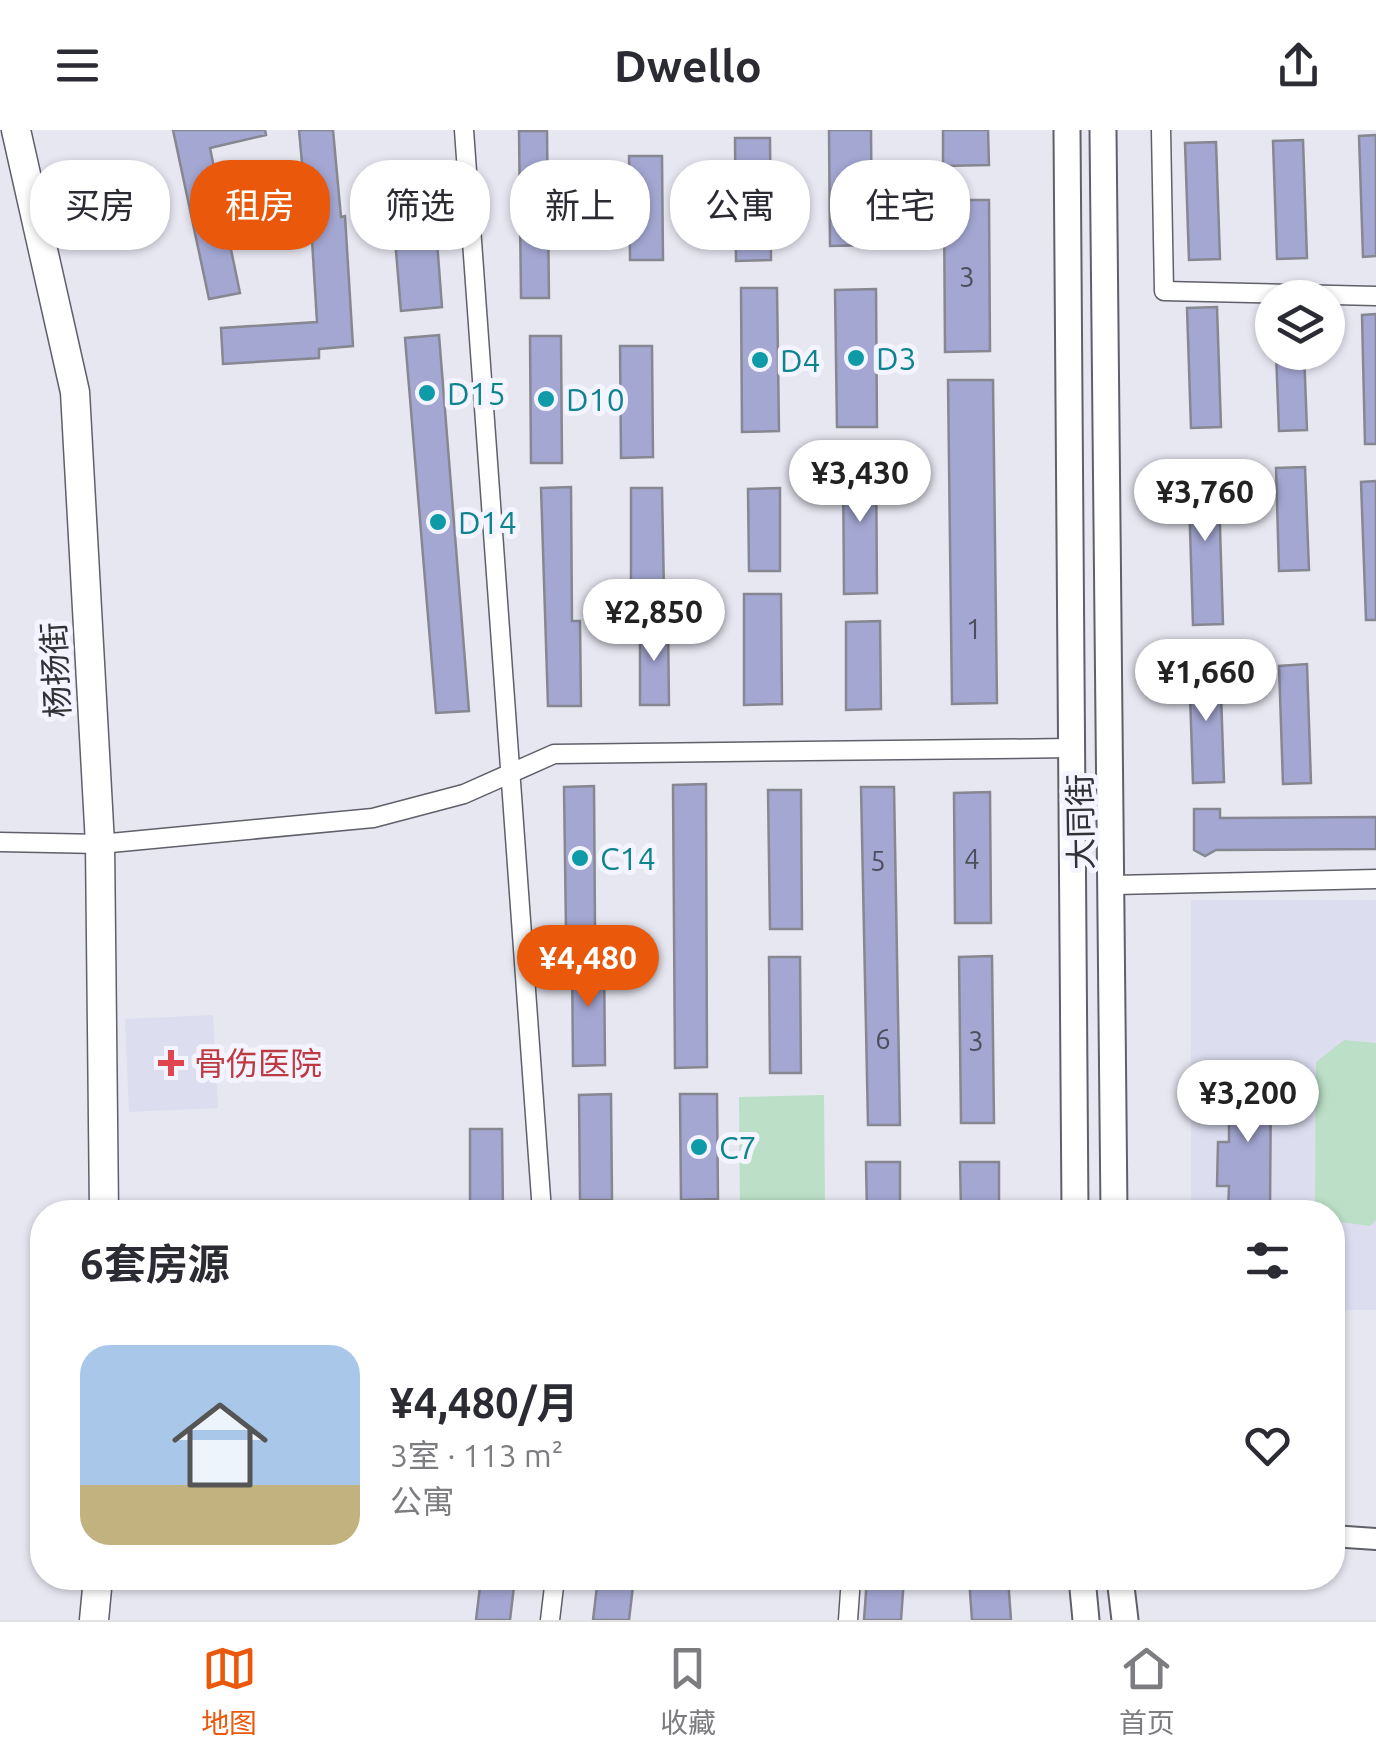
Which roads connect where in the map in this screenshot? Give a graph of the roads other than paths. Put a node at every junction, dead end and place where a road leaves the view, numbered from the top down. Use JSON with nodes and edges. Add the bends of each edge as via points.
{"nodes":[{"id":1,"x":16,"y":130,"type":"edge"},
{"id":2,"x":464,"y":130,"type":"edge"},
{"id":3,"x":1067,"y":130,"type":"edge"},
{"id":4,"x":1103,"y":130,"type":"edge"},
{"id":5,"x":1161,"y":130,"type":"edge"},
{"id":6,"x":1376,"y":296,"type":"edge"},
{"id":7,"x":1072,"y":748,"type":"junction"},
{"id":8,"x":514,"y":769,"type":"junction"},
{"id":9,"x":0,"y":842,"type":"edge"},
{"id":10,"x":100,"y":844,"type":"junction"},
{"id":11,"x":1376,"y":880,"type":"edge"},
{"id":12,"x":1114,"y":885,"type":"junction"},
{"id":13,"x":104,"y":1200,"type":"edge"},
{"id":14,"x":541,"y":1200,"type":"edge"},
{"id":15,"x":1075,"y":1200,"type":"edge"},
{"id":16,"x":1114,"y":1200,"type":"edge"},
{"id":17,"x":1345,"y":1537,"type":"edge"},
{"id":18,"x":1376,"y":1538,"type":"edge"},
{"id":19,"x":97,"y":1590,"type":"edge"},
{"id":20,"x":553,"y":1590,"type":"edge"},
{"id":21,"x":850,"y":1590,"type":"edge"},
{"id":22,"x":1083,"y":1590,"type":"edge"},
{"id":23,"x":1121,"y":1590,"type":"edge"},
{"id":24,"x":94,"y":1620,"type":"edge"},
{"id":25,"x":550,"y":1620,"type":"edge"},
{"id":26,"x":848,"y":1620,"type":"edge"},
{"id":27,"x":1086,"y":1620,"type":"edge"},
{"id":28,"x":1125,"y":1620,"type":"edge"}],
"edges":[{"from":1,"to":10,"type":"highway","name":"杨扬街","via":[[74,392]]},
{"from":2,"to":8,"type":"street"},
{"from":3,"to":7,"type":"main road","name":"大同街"},
{"from":4,"to":12,"type":"main road","name":"大同街"},
{"from":5,"to":6,"type":"street","via":[[1164,290]]},
{"from":7,"to":8,"type":"street","via":[[554,754]]},
{"from":7,"to":15,"type":"main road","name":"大同街"},
{"from":8,"to":10,"type":"street","via":[[464,794],[373,818]]},
{"from":8,"to":14,"type":"street"},
{"from":9,"to":10,"type":"street"},
{"from":10,"to":13,"type":"highway","name":"杨扬街"},
{"from":11,"to":12,"type":"street"},
{"from":12,"to":16,"type":"main road","name":"大同街"},
{"from":17,"to":18,"type":"street"},
{"from":19,"to":24,"type":"highway"},
{"from":20,"to":25,"type":"street"},
{"from":21,"to":26,"type":"street"},
{"from":22,"to":27,"type":"main road"},
{"from":23,"to":28,"type":"main road"}]}
